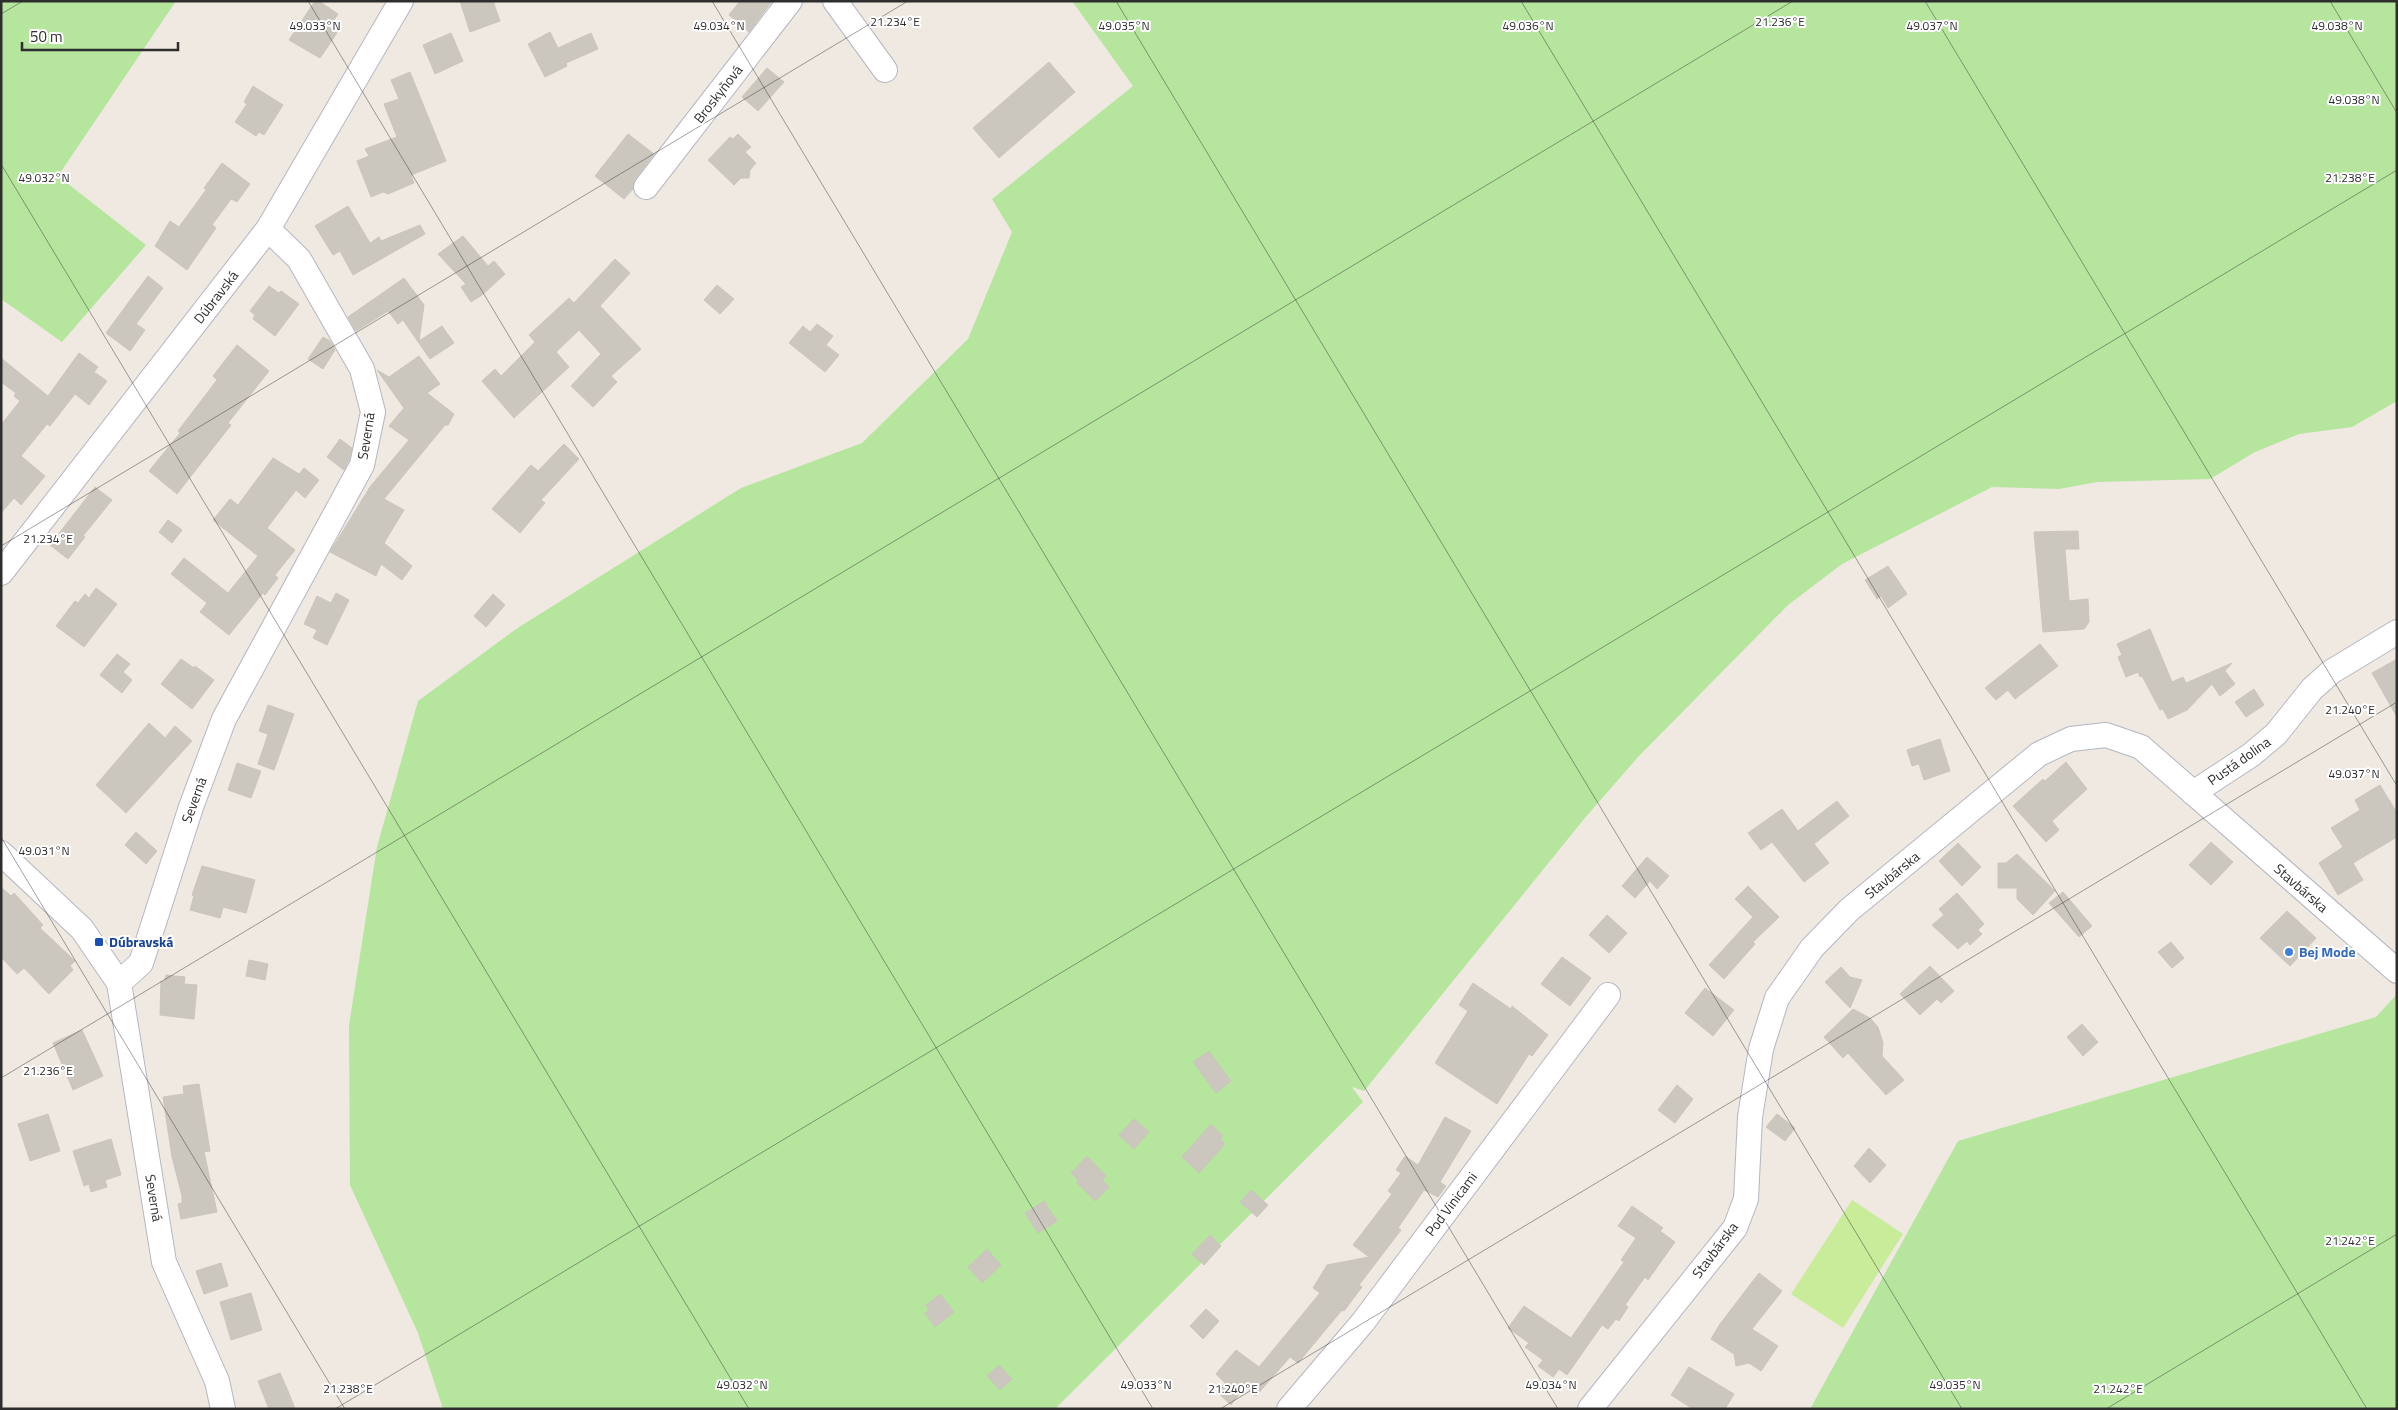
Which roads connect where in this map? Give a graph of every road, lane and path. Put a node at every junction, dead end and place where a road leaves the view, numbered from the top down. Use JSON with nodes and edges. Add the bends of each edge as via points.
{"nodes":[{"id":1,"x":401,"y":1,"type":"edge"},
{"id":2,"x":790,"y":1,"type":"edge"},
{"id":3,"x":836,"y":1,"type":"edge"},
{"id":4,"x":885,"y":70,"type":"dead end"},
{"id":5,"x":646,"y":187,"type":"dead end"},
{"id":6,"x":268,"y":229,"type":"junction"},
{"id":7,"x":1,"y":573,"type":"edge"},
{"id":8,"x":2397,"y":632,"type":"edge"},
{"id":9,"x":2193,"y":793,"type":"junction"},
{"id":10,"x":1,"y":853,"type":"edge"},
{"id":11,"x":2397,"y":971,"type":"edge"},
{"id":12,"x":119,"y":983,"type":"junction"},
{"id":13,"x":1608,"y":995,"type":"dead end"},
{"id":14,"x":223,"y":1409,"type":"edge"},
{"id":15,"x":1289,"y":1409,"type":"edge"},
{"id":16,"x":1590,"y":1409,"type":"edge"}],
"edges":[{"from":1,"to":6,"type":"street","name":"Dúbravská"},
{"from":2,"to":5,"type":"street","name":"Broskyňová"},
{"from":3,"to":4,"type":"street"},
{"from":6,"to":7,"type":"street","name":"Dúbravská"},
{"from":6,"to":12,"type":"street","name":"Severná","via":[[299,259],[362,369],[373,412],[362,465],[224,719],[191,807],[141,963]]},
{"from":8,"to":9,"type":"street","name":"Pustá dolina","via":[[2331,672],[2312,689],[2276,734]]},
{"from":9,"to":11,"type":"street","name":"Stavbárska"},
{"from":9,"to":16,"type":"street","name":"Stavbárska","via":[[2141,747],[2106,735],[2071,739],[2039,754],[1849,910],[1812,948],[1777,998],[1761,1049],[1750,1117],[1746,1199],[1735,1228]]},
{"from":10,"to":12,"type":"street","via":[[82,930]]},
{"from":12,"to":14,"type":"street","name":"Severná","via":[[164,1262],[217,1381]]},
{"from":13,"to":15,"type":"street","name":"Pod Vinicami","via":[[1363,1322]]}]}
